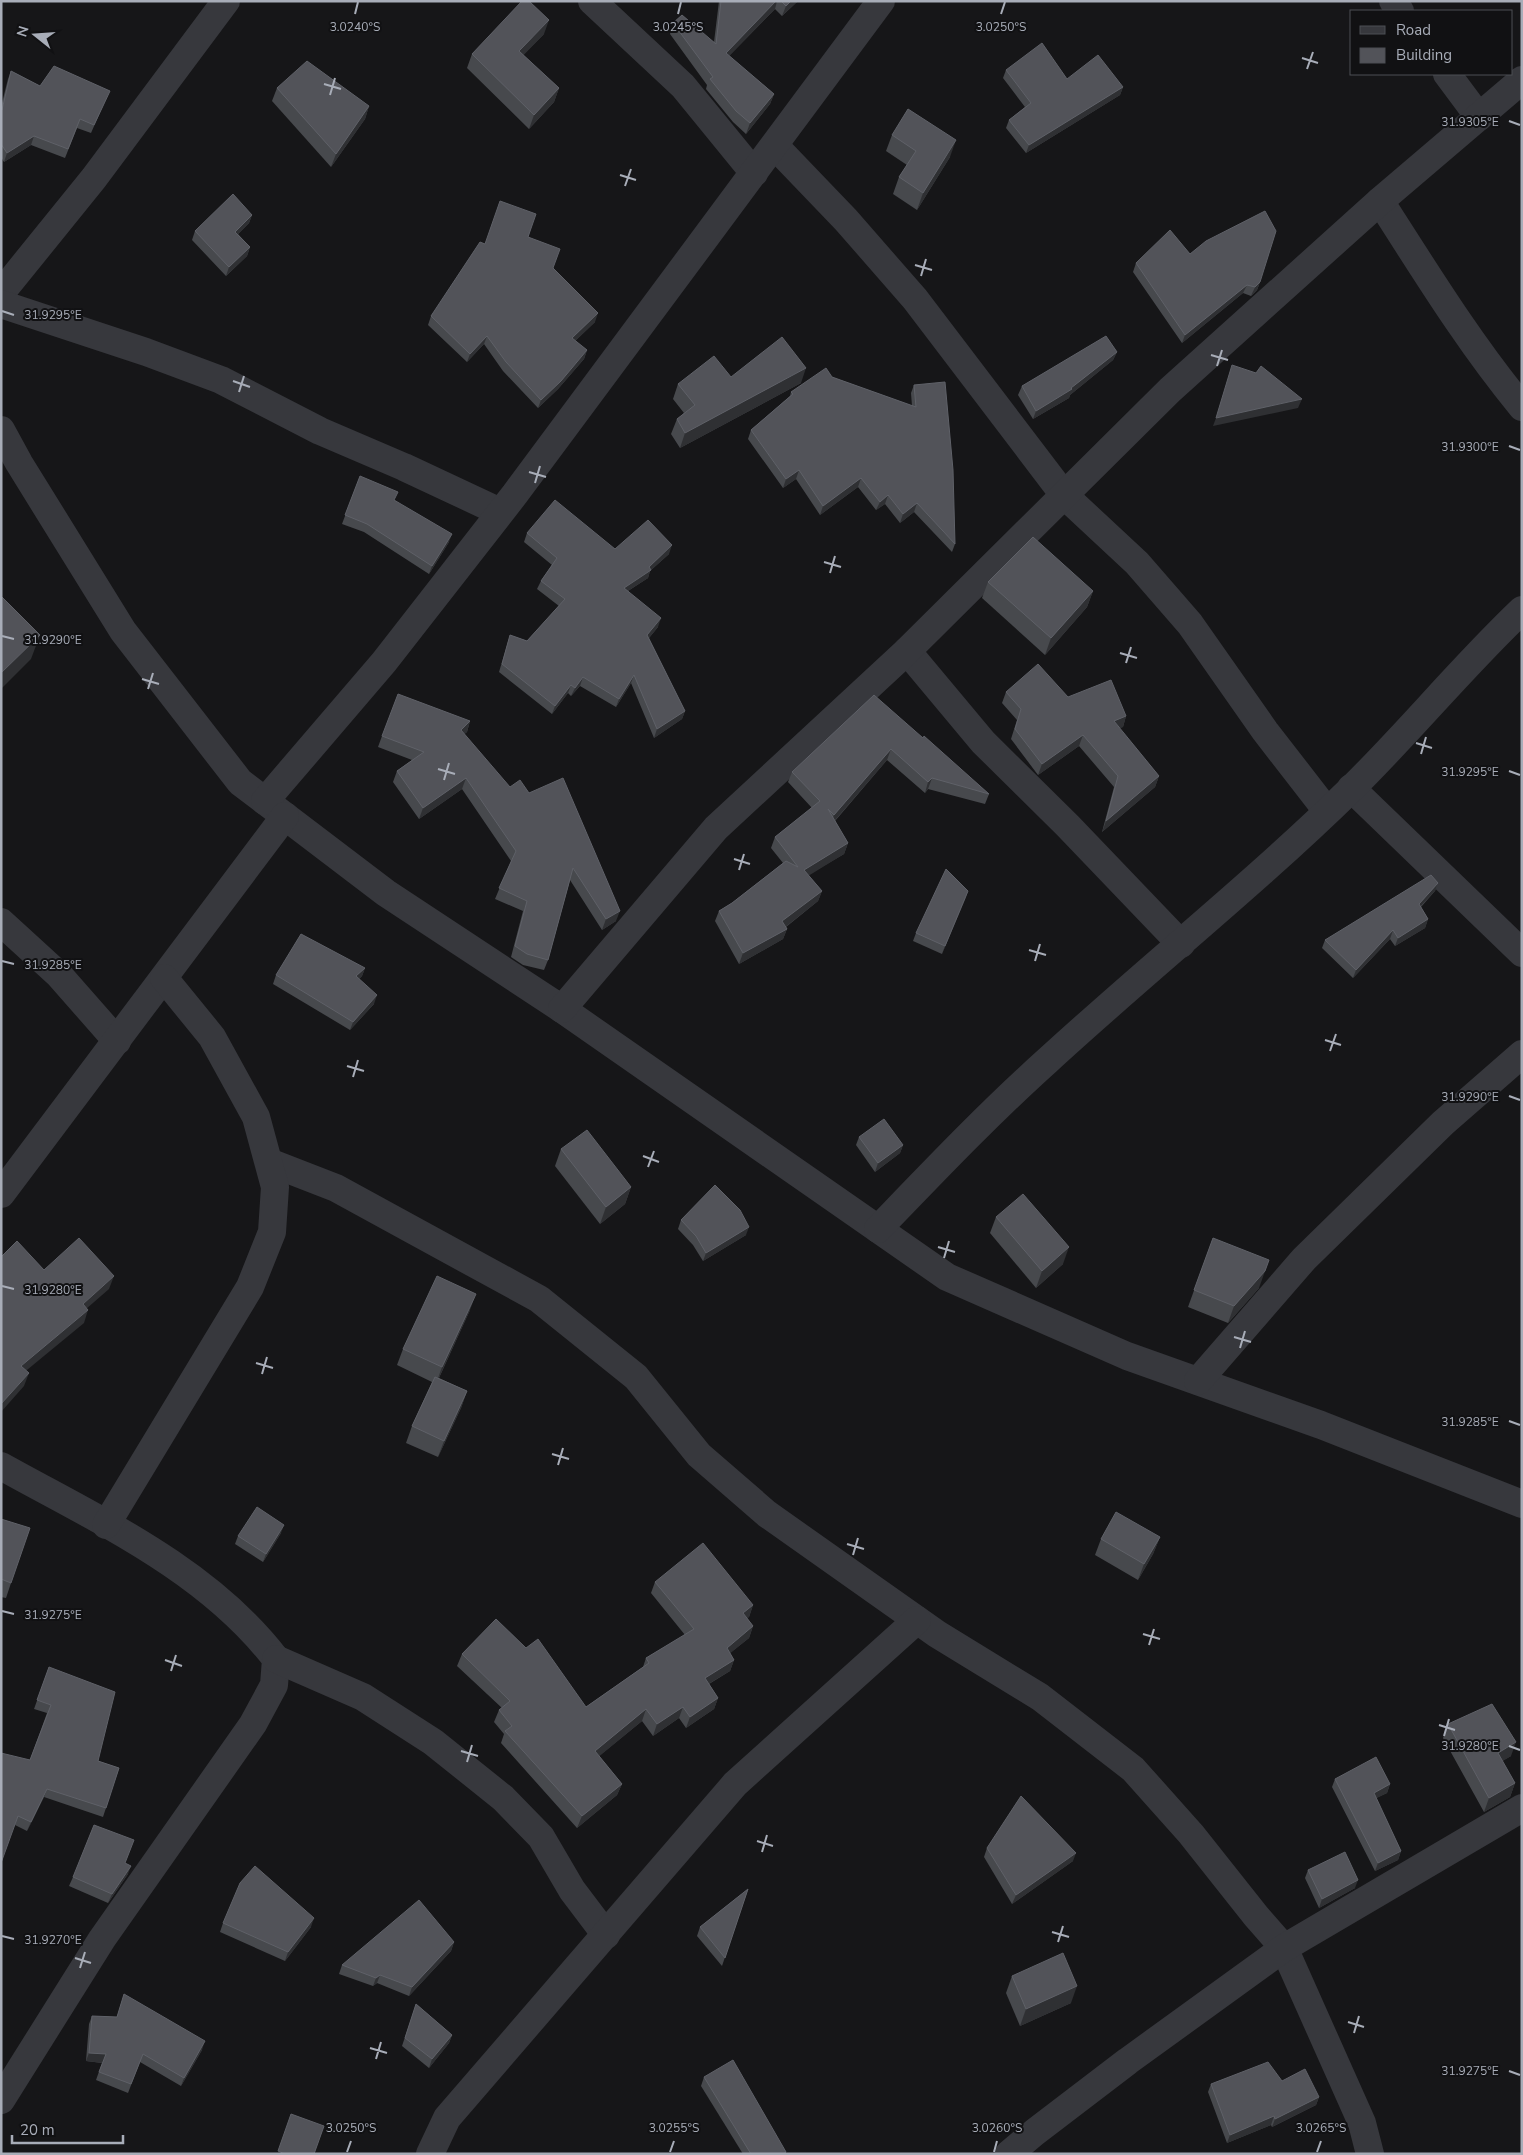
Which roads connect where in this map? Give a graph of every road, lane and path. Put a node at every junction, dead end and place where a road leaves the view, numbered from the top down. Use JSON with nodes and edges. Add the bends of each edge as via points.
{"nodes":[{"id":1,"x":226,"y":1,"type":"edge"},
{"id":2,"x":592,"y":1,"type":"edge"},
{"id":3,"x":881,"y":1,"type":"edge"},
{"id":4,"x":1448,"y":75,"type":"edge"},
{"id":5,"x":1522,"y":80,"type":"edge"},
{"id":6,"x":1479,"y":117,"type":"junction"},
{"id":7,"x":775,"y":146,"type":"junction"},
{"id":8,"x":754,"y":174,"type":"junction"},
{"id":9,"x":1380,"y":201,"type":"junction"},
{"id":10,"x":1,"y":293,"type":"edge"},
{"id":11,"x":1,"y":304,"type":"edge"},
{"id":12,"x":1522,"y":407,"type":"edge"},
{"id":13,"x":1,"y":430,"type":"edge"},
{"id":14,"x":1064,"y":495,"type":"junction"},
{"id":15,"x":500,"y":512,"type":"junction"},
{"id":16,"x":1522,"y":610,"type":"edge"},
{"id":17,"x":906,"y":651,"type":"junction"},
{"id":18,"x":1351,"y":788,"type":"junction"},
{"id":19,"x":275,"y":808,"type":"junction"},
{"id":20,"x":1327,"y":811,"type":"junction"},
{"id":21,"x":1,"y":922,"type":"edge"},
{"id":22,"x":1181,"y":944,"type":"junction"},
{"id":23,"x":1522,"y":953,"type":"edge"},
{"id":24,"x":164,"y":978,"type":"junction"},
{"id":25,"x":562,"y":1009,"type":"junction"},
{"id":26,"x":117,"y":1041,"type":"junction"},
{"id":27,"x":1522,"y":1054,"type":"edge"},
{"id":28,"x":269,"y":1162,"type":"junction"},
{"id":29,"x":1,"y":1194,"type":"edge"},
{"id":30,"x":878,"y":1229,"type":"junction"},
{"id":31,"x":1198,"y":1381,"type":"junction"},
{"id":32,"x":1,"y":1466,"type":"edge"},
{"id":33,"x":1522,"y":1504,"type":"edge"},
{"id":34,"x":106,"y":1525,"type":"junction"},
{"id":35,"x":917,"y":1620,"type":"junction"},
{"id":36,"x":276,"y":1659,"type":"junction"},
{"id":37,"x":1522,"y":1808,"type":"edge"},
{"id":38,"x":606,"y":1935,"type":"junction"},
{"id":39,"x":1284,"y":1948,"type":"junction"},
{"id":40,"x":1,"y":2100,"type":"edge"},
{"id":41,"x":430,"y":2154,"type":"edge"},
{"id":42,"x":1009,"y":2154,"type":"edge"},
{"id":43,"x":1370,"y":2154,"type":"edge"}],
"edges":[{"from":1,"to":10,"type":"street","via":[[94,178]]},
{"from":2,"to":8,"type":"street","via":[[683,86]]},
{"from":3,"to":7,"type":"street"},
{"from":4,"to":6,"type":"street"},
{"from":5,"to":6,"type":"street"},
{"from":6,"to":9,"type":"street"},
{"from":7,"to":8,"type":"street"},
{"from":7,"to":14,"type":"street","via":[[915,299]]},
{"from":8,"to":15,"type":"street"},
{"from":9,"to":12,"type":"street","via":[[1427,275]]},
{"from":9,"to":14,"type":"street","via":[[1170,390]]},
{"from":11,"to":15,"type":"street","via":[[221,380],[320,431]]},
{"from":13,"to":19,"type":"street","via":[[123,631],[240,782]]},
{"from":14,"to":17,"type":"street"},
{"from":14,"to":20,"type":"street","via":[[1136,563],[1190,624],[1265,731]]},
{"from":15,"to":19,"type":"street"},
{"from":16,"to":18,"type":"street","via":[[1480,650]]},
{"from":17,"to":22,"type":"street","via":[[983,742]]},
{"from":17,"to":25,"type":"street","via":[[716,828]]},
{"from":18,"to":20,"type":"street"},
{"from":18,"to":23,"type":"street"},
{"from":19,"to":24,"type":"street"},
{"from":19,"to":25,"type":"street","via":[[386,893]]},
{"from":20,"to":22,"type":"street"},
{"from":21,"to":26,"type":"street","via":[[59,975]]},
{"from":22,"to":30,"type":"street","via":[[1046,1062]]},
{"from":24,"to":26,"type":"street"},
{"from":24,"to":28,"type":"street","via":[[212,1036],[256,1118]]},
{"from":25,"to":30,"type":"street"},
{"from":26,"to":29,"type":"street"},
{"from":27,"to":31,"type":"street","via":[[1443,1123],[1304,1259]]},
{"from":28,"to":34,"type":"street","via":[[276,1186],[272,1232],[250,1287]]},
{"from":28,"to":35,"type":"street","via":[[336,1188],[539,1299],[636,1377],[699,1455],[767,1514]]},
{"from":30,"to":31,"type":"street","via":[[947,1277],[1127,1356]]},
{"from":31,"to":33,"type":"street"},
{"from":32,"to":34,"type":"street"},
{"from":34,"to":36,"type":"street","via":[[200,1583],[256,1634]]},
{"from":35,"to":38,"type":"street","via":[[735,1784]]},
{"from":35,"to":39,"type":"street","via":[[1040,1697],[1133,1769]]},
{"from":36,"to":38,"type":"street","via":[[362,1697],[433,1742],[504,1798],[540,1838],[572,1890]]},
{"from":36,"to":40,"type":"street","via":[[274,1685],[253,1724],[102,1939]]},
{"from":37,"to":39,"type":"street"},
{"from":38,"to":41,"type":"street","via":[[447,2118]]},
{"from":39,"to":42,"type":"street","via":[[1128,2061]]},
{"from":39,"to":43,"type":"street","via":[[1362,2122]]}]}
